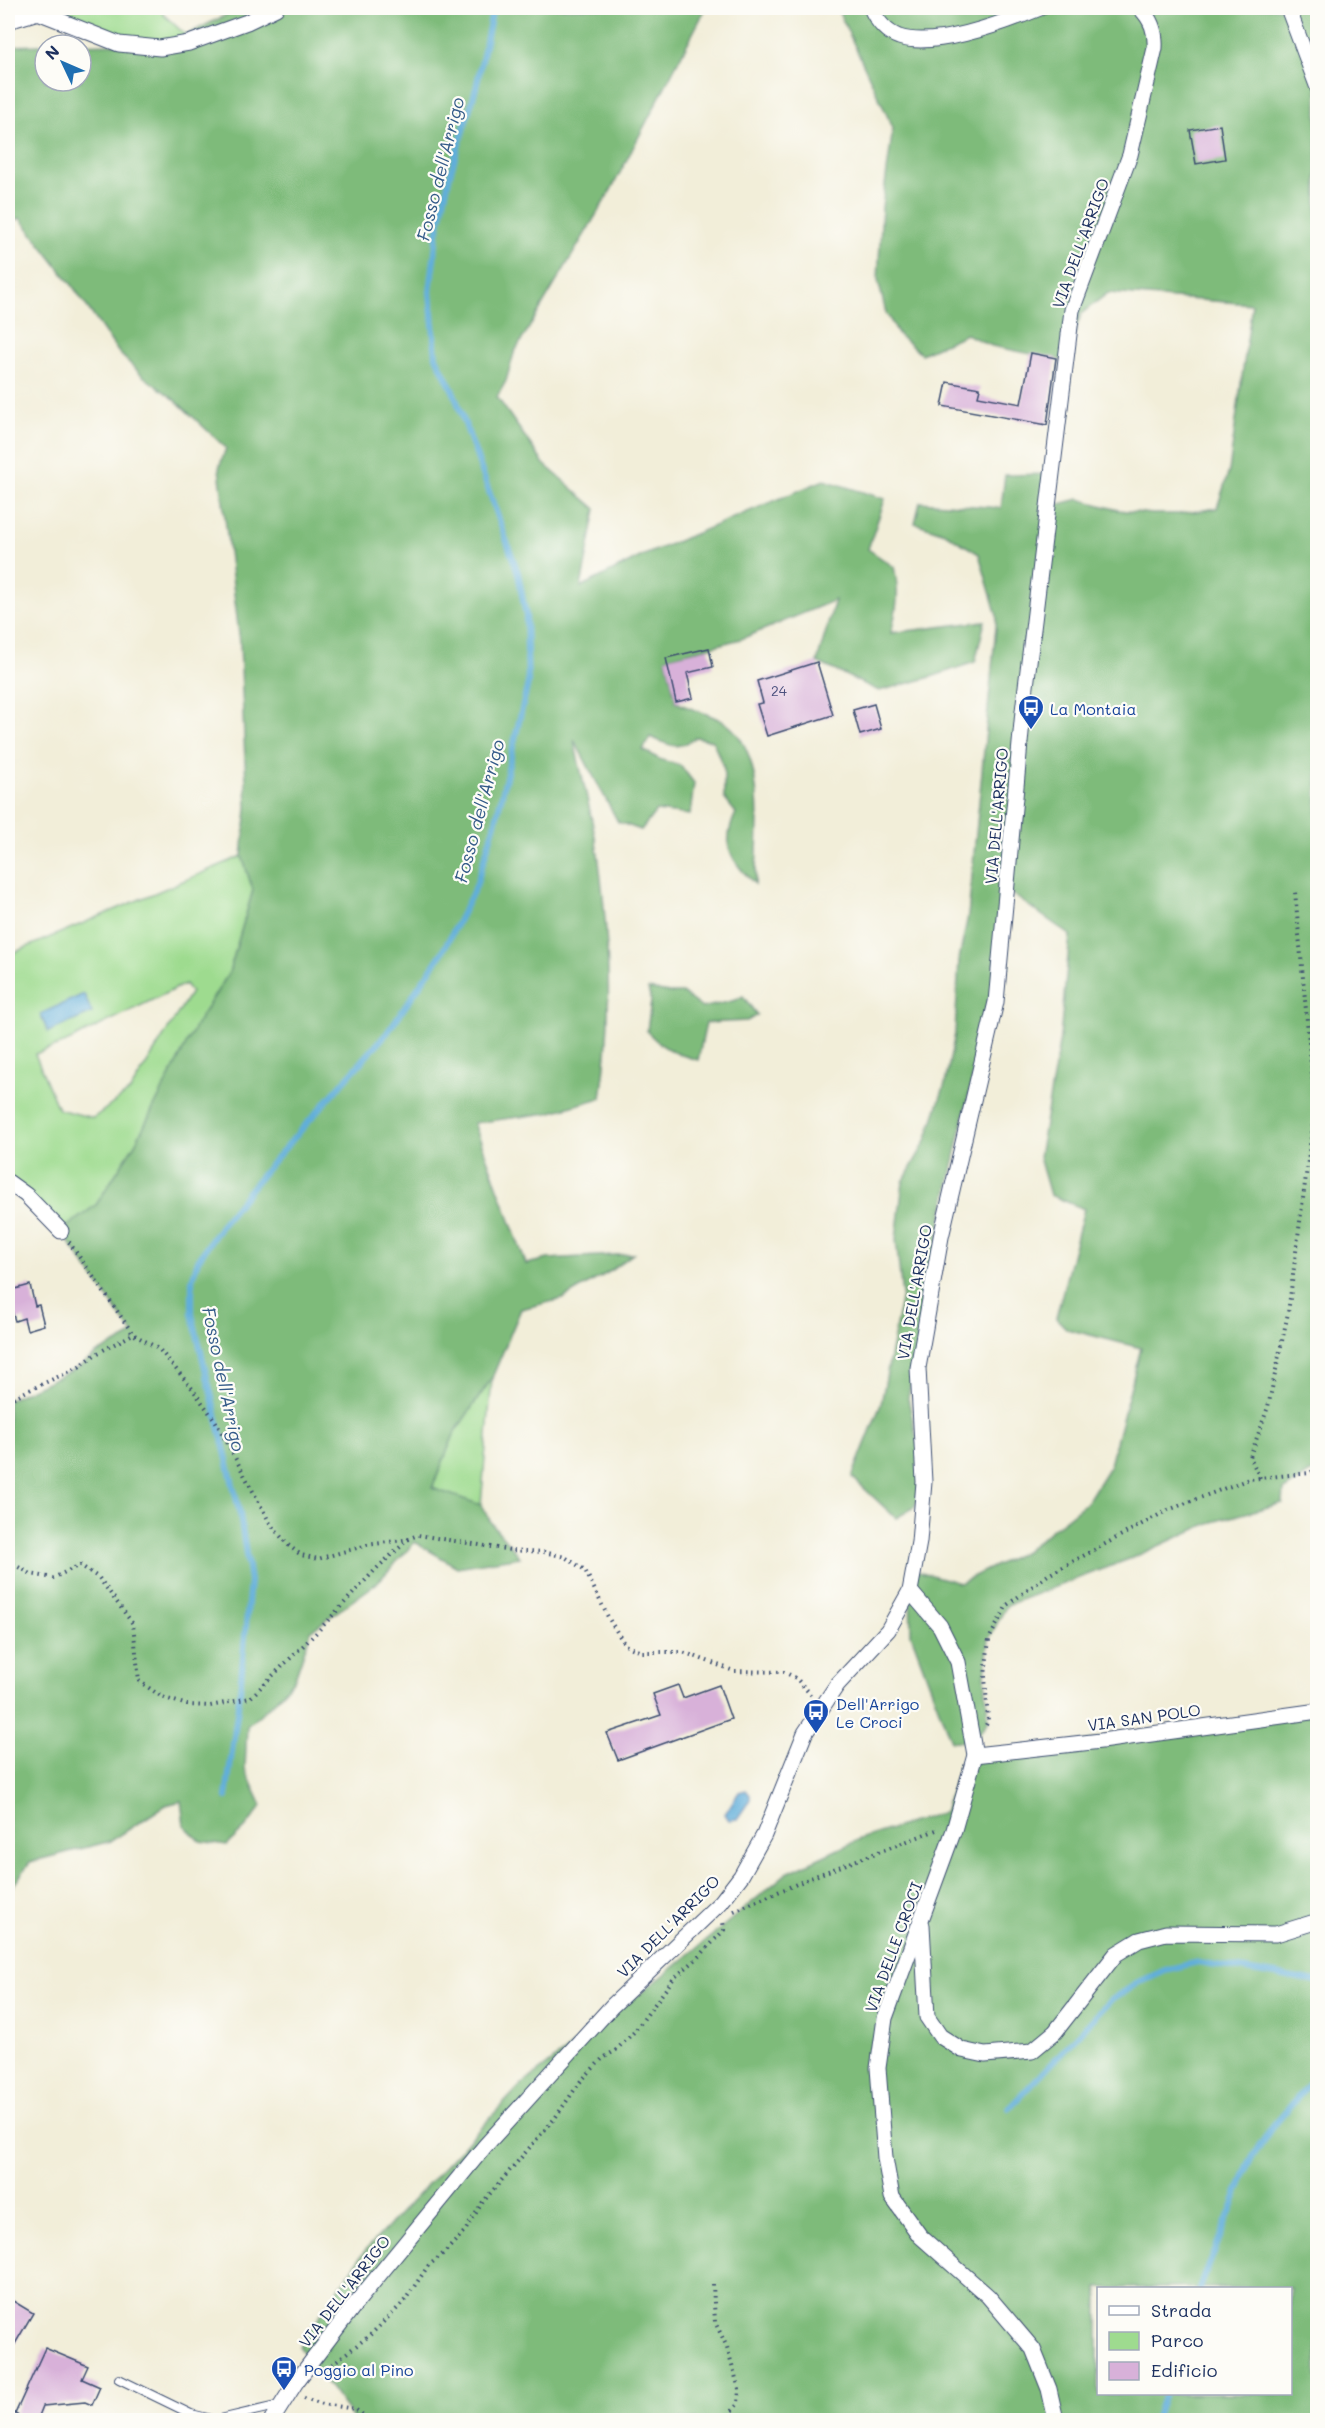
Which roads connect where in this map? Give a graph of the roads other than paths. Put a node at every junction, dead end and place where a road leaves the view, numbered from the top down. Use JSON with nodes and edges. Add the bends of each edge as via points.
{"nodes":[{"id":1,"x":276,"y":8,"type":"edge"},
{"id":2,"x":871,"y":8,"type":"edge"},
{"id":3,"x":1040,"y":8,"type":"edge"},
{"id":4,"x":1140,"y":8,"type":"edge"},
{"id":5,"x":1288,"y":8,"type":"edge"},
{"id":6,"x":8,"y":21,"type":"edge"},
{"id":7,"x":1317,"y":88,"type":"edge"},
{"id":8,"x":8,"y":1182,"type":"edge"},
{"id":9,"x":61,"y":1231,"type":"road end"},
{"id":10,"x":910,"y":1591,"type":"junction"},
{"id":11,"x":1317,"y":1711,"type":"edge"},
{"id":12,"x":974,"y":1748,"type":"junction"},
{"id":13,"x":921,"y":1919,"type":"junction"},
{"id":14,"x":1317,"y":1920,"type":"edge"},
{"id":15,"x":119,"y":2379,"type":"dead end"},
{"id":16,"x":285,"y":2398,"type":"junction"},
{"id":17,"x":272,"y":2421,"type":"edge"},
{"id":18,"x":1056,"y":2421,"type":"edge"}],
"edges":[{"from":1,"to":6,"type":"street","via":[[189,43],[160,48],[119,44],[38,12]]},
{"from":2,"to":3,"type":"street","via":[[886,29],[898,37],[913,39],[974,31]]},
{"from":4,"to":10,"type":"street","name":"VIA DELL'ARRIGO","via":[[1152,23],[1155,48],[1130,155],[1072,309],[1023,711],[996,1002],[940,1237],[918,1368],[924,1482]]},
{"from":5,"to":7,"type":"street"},
{"from":8,"to":9,"type":"street"},
{"from":10,"to":12,"type":"street","name":"VIA DELLE CROCI","via":[[940,1626],[958,1662]]},
{"from":10,"to":16,"type":"street","name":"VIA DELL'ARRIGO","via":[[888,1630],[837,1685],[805,1733],[764,1835],[722,1902],[612,2006],[485,2146],[356,2303]]},
{"from":11,"to":12,"type":"street","name":"VIA SAN POLO","via":[[1101,1741]]},
{"from":12,"to":13,"type":"street","name":"VIA DELLE CROCI","via":[[956,1824]]},
{"from":13,"to":14,"type":"street","via":[[927,2017],[940,2036],[962,2050],[985,2055],[1032,2051],[1055,2032],[1116,1954],[1139,1940],[1166,1933],[1276,1934]]},
{"from":13,"to":18,"type":"street","name":"VIA DELLE CROCI","via":[[885,2018],[878,2068],[892,2197],[920,2236],[988,2296],[1034,2349]]},
{"from":15,"to":16,"type":"lane","via":[[191,2414],[216,2420]]},
{"from":16,"to":17,"type":"street","name":"VIA DELL'ARRIGO"}]}
